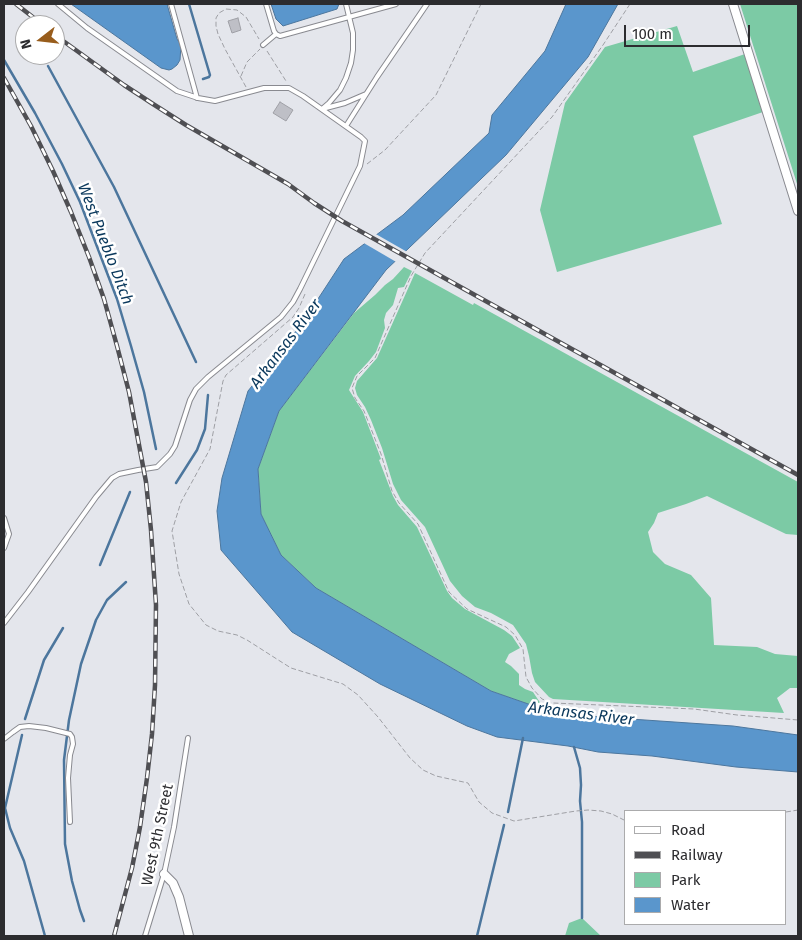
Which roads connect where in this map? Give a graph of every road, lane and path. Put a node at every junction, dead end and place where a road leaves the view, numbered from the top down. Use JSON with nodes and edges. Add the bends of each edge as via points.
{"nodes":[{"id":1,"x":58,"y":4,"type":"edge"},
{"id":2,"x":171,"y":4,"type":"edge"},
{"id":3,"x":266,"y":4,"type":"edge"},
{"id":4,"x":346,"y":4,"type":"edge"},
{"id":5,"x":396,"y":4,"type":"edge"},
{"id":6,"x":427,"y":4,"type":"edge"},
{"id":7,"x":480,"y":4,"type":"edge"},
{"id":8,"x":630,"y":4,"type":"edge"},
{"id":9,"x":733,"y":4,"type":"edge"},
{"id":10,"x":350,"y":17,"type":"junction"},
{"id":11,"x":276,"y":34,"type":"junction"},
{"id":12,"x":264,"y":45,"type":"junction"},
{"id":13,"x":241,"y":77,"type":"junction"},
{"id":14,"x":291,"y":89,"type":"junction"},
{"id":15,"x":249,"y":92,"type":"junction"},
{"id":16,"x":366,"y":94,"type":"junction"},
{"id":17,"x":198,"y":98,"type":"junction"},
{"id":18,"x":322,"y":109,"type":"junction"},
{"id":19,"x":346,"y":126,"type":"junction"},
{"id":20,"x":367,"y":164,"type":"dead end"},
{"id":21,"x":798,"y":211,"type":"edge"},
{"id":22,"x":305,"y":295,"type":"dead end"},
{"id":23,"x":4,"y":518,"type":"edge"},
{"id":24,"x":4,"y":548,"type":"edge"},
{"id":25,"x":4,"y":623,"type":"edge"},
{"id":26,"x":798,"y":720,"type":"edge"},
{"id":27,"x":188,"y":738,"type":"dead end"},
{"id":28,"x":4,"y":739,"type":"edge"},
{"id":29,"x":624,"y":820,"type":"edge"},
{"id":30,"x":70,"y":822,"type":"dead end"},
{"id":31,"x":164,"y":874,"type":"junction"},
{"id":32,"x":145,"y":936,"type":"edge"},
{"id":33,"x":189,"y":936,"type":"edge"}],
"edges":[{"from":1,"to":17,"type":"lane","via":[[177,91]]},
{"from":2,"to":17,"type":"lane"},
{"from":3,"to":11,"type":"lane"},
{"from":4,"to":10,"type":"lane"},
{"from":5,"to":10,"type":"lane"},
{"from":6,"to":16,"type":"lane"},
{"from":7,"to":20,"type":"path","via":[[436,95],[385,150]]},
{"from":8,"to":26,"type":"path","via":[[552,117],[424,253],[375,358],[357,376],[352,388],[368,419],[392,491],[418,524],[449,592],[467,609],[506,627],[515,635],[523,649],[526,677],[542,699],[553,703],[694,710]]},
{"from":9,"to":21,"type":"street"},
{"from":10,"to":11,"type":"lane","via":[[285,35]]},
{"from":10,"to":18,"type":"lane","via":[[354,50],[352,64],[340,90]]},
{"from":11,"to":12,"type":"lane"},
{"from":12,"to":13,"type":"path","via":[[247,62]]},
{"from":12,"to":13,"type":"path","via":[[246,17],[237,10],[226,9],[219,13],[216,18],[218,34]]},
{"from":12,"to":14,"type":"path"},
{"from":13,"to":15,"type":"path"},
{"from":14,"to":15,"type":"lane","via":[[264,88]]},
{"from":14,"to":18,"type":"lane"},
{"from":15,"to":17,"type":"lane","via":[[215,101]]},
{"from":16,"to":18,"type":"lane"},
{"from":16,"to":19,"type":"lane"},
{"from":18,"to":19,"type":"lane"},
{"from":19,"to":25,"type":"lane","via":[[365,141],[360,166],[293,302],[281,317],[196,389],[175,446],[157,467],[112,478]]},
{"from":22,"to":29,"type":"path","via":[[293,316],[223,381],[210,449],[181,502],[172,531],[179,574],[189,604],[206,625],[237,634],[291,668],[343,684],[358,695],[423,770],[468,783],[479,802],[492,813],[514,821],[588,810],[612,814]]},
{"from":23,"to":24,"type":"lane","via":[[9,534]]},
{"from":27,"to":31,"type":"lane","name":"West 9th Street"},
{"from":28,"to":30,"type":"lane","via":[[20,727],[29,726],[70,734]]},
{"from":31,"to":32,"type":"lane","name":"West 9th Street"},
{"from":31,"to":33,"type":"street","via":[[173,883],[179,897]]}]}
